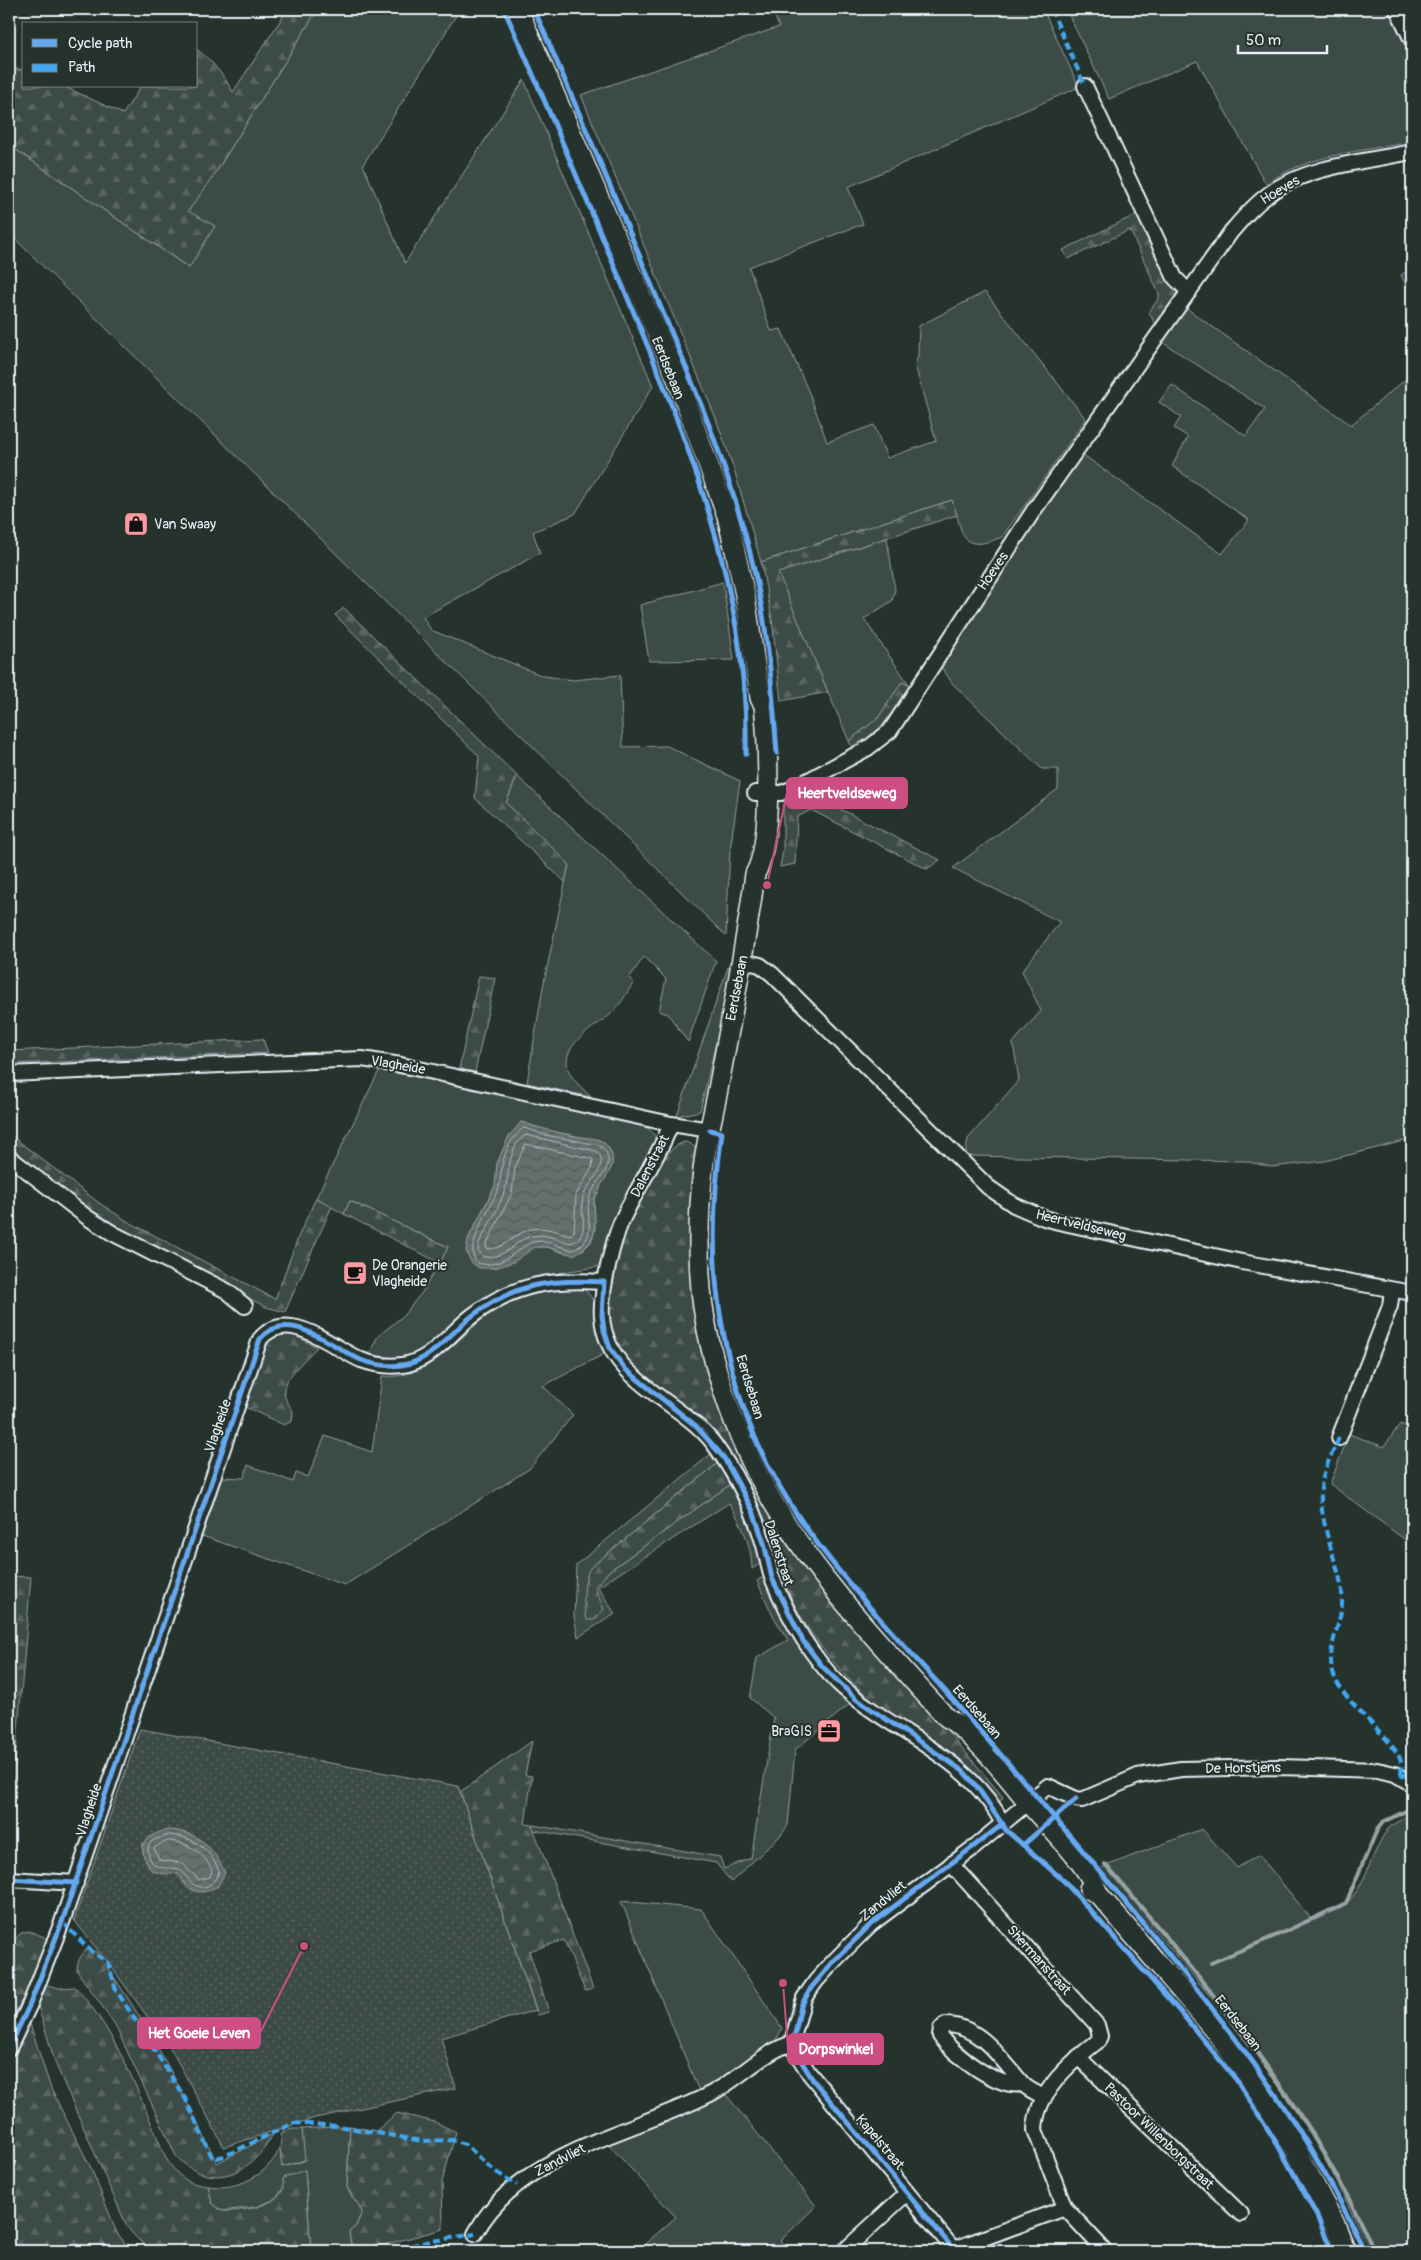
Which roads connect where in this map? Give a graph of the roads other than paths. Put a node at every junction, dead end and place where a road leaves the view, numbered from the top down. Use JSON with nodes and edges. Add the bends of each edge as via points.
{"nodes":[{"id":1,"x":518,"y":9,"type":"edge"},
{"id":2,"x":1397,"y":9,"type":"edge"},
{"id":3,"x":1412,"y":40,"type":"edge"},
{"id":4,"x":1085,"y":86,"type":"dead end"},
{"id":5,"x":1412,"y":152,"type":"edge"},
{"id":6,"x":1189,"y":292,"type":"junction"},
{"id":7,"x":761,"y":793,"type":"junction"},
{"id":8,"x":743,"y":961,"type":"junction"},
{"id":9,"x":9,"y":1074,"type":"edge"},
{"id":10,"x":671,"y":1124,"type":"junction"},
{"id":11,"x":710,"y":1130,"type":"junction"},
{"id":12,"x":9,"y":1157,"type":"edge"},
{"id":13,"x":604,"y":1282,"type":"junction"},
{"id":14,"x":1392,"y":1291,"type":"junction"},
{"id":15,"x":1412,"y":1293,"type":"edge"},
{"id":16,"x":245,"y":1306,"type":"dead end"},
{"id":17,"x":1339,"y":1438,"type":"dead end"},
{"id":18,"x":1412,"y":1784,"type":"edge"},
{"id":19,"x":1024,"y":1807,"type":"junction"},
{"id":20,"x":1003,"y":1824,"type":"junction"},
{"id":21,"x":951,"y":1864,"type":"junction"},
{"id":22,"x":9,"y":1880,"type":"edge"},
{"id":23,"x":76,"y":1883,"type":"junction"},
{"id":24,"x":792,"y":2043,"type":"junction"},
{"id":25,"x":9,"y":2048,"type":"edge"},
{"id":26,"x":1078,"y":2057,"type":"junction"},
{"id":27,"x":1022,"y":2084,"type":"junction"},
{"id":28,"x":1044,"y":2097,"type":"junction"},
{"id":29,"x":908,"y":2193,"type":"junction"},
{"id":30,"x":1065,"y":2208,"type":"junction"},
{"id":31,"x":1241,"y":2214,"type":"dead end"},
{"id":32,"x":475,"y":2234,"type":"dead end"},
{"id":33,"x":955,"y":2250,"type":"edge"},
{"id":34,"x":844,"y":2251,"type":"edge"},
{"id":35,"x":1105,"y":2251,"type":"edge"},
{"id":36,"x":1346,"y":2251,"type":"edge"}],
"edges":[{"from":1,"to":7,"type":"main road","name":"Eerdsebaan","via":[[680,384],[727,516],[745,595],[760,698],[756,705]]},
{"from":2,"to":3,"type":"street"},
{"from":4,"to":6,"type":"street","via":[[1175,278]]},
{"from":5,"to":6,"type":"street","name":"Hoeves","via":[[1320,171],[1293,179],[1270,193],[1249,210],[1231,232]]},
{"from":6,"to":7,"type":"street","name":"Hoeves","via":[[1034,510],[890,730],[868,748],[794,788],[781,793]]},
{"from":7,"to":8,"type":"main road","name":"Eerdsebaan","via":[[752,864],[755,874]]},
{"from":8,"to":11,"type":"main road","name":"Eerdsebaan"},
{"from":8,"to":14,"type":"street","name":"Heertveldseweg","via":[[760,965],[772,974],[988,1187],[1014,1206],[1066,1224]]},
{"from":9,"to":10,"type":"street","name":"Vlagheide","via":[[362,1059]]},
{"from":10,"to":11,"type":"street","name":"Vlagheide"},
{"from":10,"to":13,"type":"street","name":"Dalenstraat","via":[[661,1150],[622,1219]]},
{"from":11,"to":19,"type":"main road","name":"Eerdsebaan","via":[[703,1168],[699,1224],[700,1279],[721,1382],[737,1429],[774,1504],[805,1550],[847,1604],[945,1716],[988,1756]]},
{"from":12,"to":16,"type":"street","via":[[88,1218],[227,1291]]},
{"from":13,"to":20,"type":"street","name":"Dalenstraat","via":[[604,1330],[616,1358],[625,1369],[696,1426],[724,1458],[753,1510],[772,1578],[803,1641],[822,1666],[856,1699],[963,1771]]},
{"from":13,"to":23,"type":"street","name":"Vlagheide","via":[[551,1281],[502,1297],[471,1316],[425,1356],[407,1365],[372,1364],[293,1326],[278,1326],[263,1336],[257,1344]]},
{"from":14,"to":15,"type":"street","name":"Heertveldseweg"},
{"from":14,"to":17,"type":"street","via":[[1390,1306]]},
{"from":18,"to":19,"type":"street","name":"De Horstjens","via":[[1395,1774],[1377,1770],[1280,1767],[1181,1769],[1138,1776],[1082,1800],[1048,1786]]},
{"from":19,"to":20,"type":"street","name":"Zandvliet"},
{"from":19,"to":36,"type":"main road","name":"Eerdsebaan","via":[[1094,1882],[1099,1896],[1211,2026],[1249,2076],[1295,2148]]},
{"from":20,"to":21,"type":"street","name":"Zandvliet"},
{"from":21,"to":24,"type":"street","name":"Zandvliet","via":[[871,1924],[824,1971],[804,1998]]},
{"from":21,"to":26,"type":"street","name":"Shermanstraat","via":[[1098,2025],[1098,2041]]},
{"from":22,"to":23,"type":"street"},
{"from":23,"to":25,"type":"street","name":"Vlagheide","via":[[33,1996]]},
{"from":24,"to":29,"type":"street","name":"Kapelstraat","via":[[814,2080]]},
{"from":24,"to":32,"type":"street","name":"Zandvliet","via":[[772,2051],[735,2079],[703,2097],[547,2164],[522,2181],[495,2207]]},
{"from":26,"to":28,"type":"street"},
{"from":26,"to":31,"type":"street","name":"Pastoor Willenborgstraat"},
{"from":27,"to":27,"type":"street","via":[[990,2045],[975,2034],[953,2025],[945,2025],[941,2029],[940,2036],[947,2046],[963,2059],[1004,2082]]},
{"from":27,"to":28,"type":"street"},
{"from":28,"to":30,"type":"street","via":[[1035,2130]]},
{"from":29,"to":33,"type":"street","name":"Kapelstraat"},
{"from":29,"to":34,"type":"street"},
{"from":30,"to":33,"type":"street"},
{"from":30,"to":35,"type":"street"}]}
